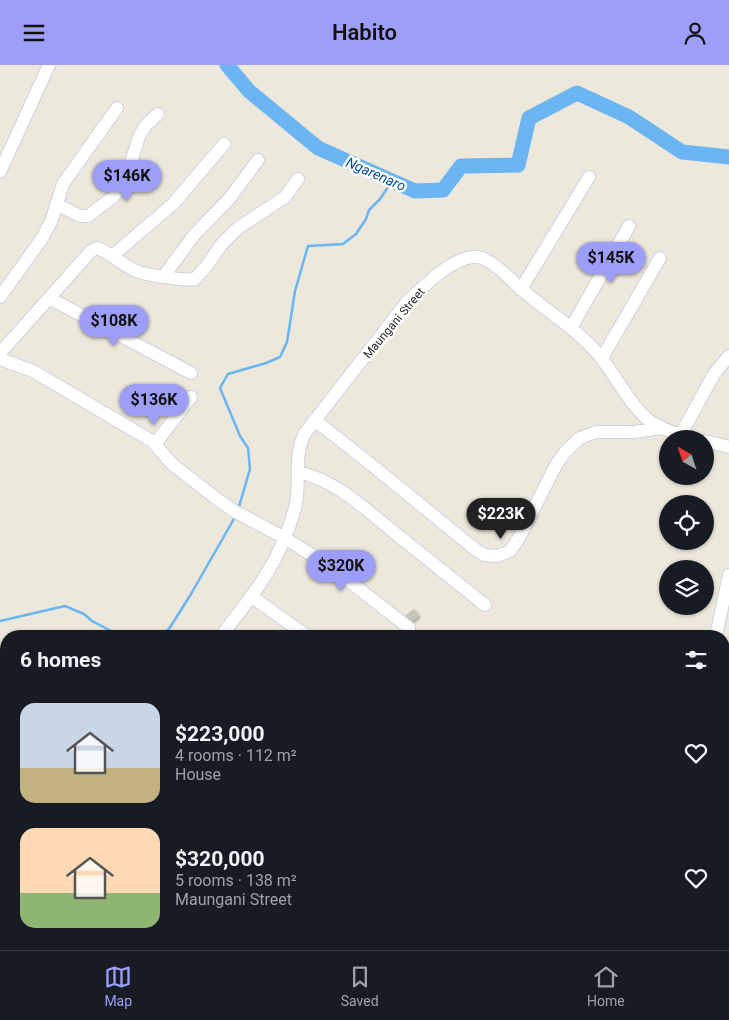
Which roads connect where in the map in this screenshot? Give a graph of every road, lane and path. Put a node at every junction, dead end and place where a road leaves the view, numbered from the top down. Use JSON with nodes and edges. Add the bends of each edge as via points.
{"nodes":[{"id":1,"x":49,"y":65,"type":"edge"},
{"id":2,"x":117,"y":108,"type":"dead end"},
{"id":3,"x":158,"y":114,"type":"dead end"},
{"id":4,"x":224,"y":144,"type":"dead end"},
{"id":5,"x":258,"y":160,"type":"dead end"},
{"id":6,"x":0,"y":172,"type":"edge"},
{"id":7,"x":589,"y":177,"type":"dead end"},
{"id":8,"x":298,"y":179,"type":"dead end"},
{"id":9,"x":56,"y":204,"type":"junction"},
{"id":10,"x":629,"y":226,"type":"dead end"},
{"id":11,"x":112,"y":256,"type":"junction"},
{"id":12,"x":660,"y":258,"type":"dead end"},
{"id":13,"x":164,"y":276,"type":"junction"},
{"id":14,"x":521,"y":289,"type":"junction"},
{"id":15,"x":0,"y":297,"type":"edge"},
{"id":16,"x":49,"y":298,"type":"junction"},
{"id":17,"x":571,"y":328,"type":"junction"},
{"id":18,"x":0,"y":353,"type":"edge"},
{"id":19,"x":729,"y":356,"type":"edge"},
{"id":20,"x":602,"y":358,"type":"junction"},
{"id":21,"x":0,"y":359,"type":"edge"},
{"id":22,"x":191,"y":373,"type":"dead end"},
{"id":23,"x":190,"y":397,"type":"dead end"},
{"id":24,"x":314,"y":420,"type":"junction"},
{"id":25,"x":662,"y":428,"type":"junction"},
{"id":26,"x":666,"y":430,"type":"edge"},
{"id":27,"x":684,"y":430,"type":"edge"},
{"id":28,"x":714,"y":443,"type":"edge"},
{"id":29,"x":155,"y":444,"type":"junction"},
{"id":30,"x":729,"y":447,"type":"edge"},
{"id":31,"x":298,"y":472,"type":"junction"},
{"id":32,"x":285,"y":538,"type":"junction"},
{"id":33,"x":729,"y":575,"type":"edge"},
{"id":34,"x":252,"y":597,"type":"junction"},
{"id":35,"x":485,"y":605,"type":"dead end"},
{"id":36,"x":409,"y":628,"type":"dead end"},
{"id":37,"x":229,"y":630,"type":"edge"},
{"id":38,"x":299,"y":630,"type":"edge"},
{"id":39,"x":717,"y":630,"type":"edge"}],
"edges":[{"from":1,"to":6,"type":"street"},
{"from":2,"to":9,"type":"street","via":[[63,184]]},
{"from":3,"to":9,"type":"street","via":[[139,137],[126,181],[113,197],[88,216],[80,216]]},
{"from":4,"to":11,"type":"street","via":[[173,204]]},
{"from":5,"to":13,"type":"street","via":[[229,199],[194,235]]},
{"from":7,"to":14,"type":"street"},
{"from":8,"to":13,"type":"street","via":[[285,197],[238,229],[221,245],[195,279]]},
{"from":9,"to":15,"type":"street","via":[[43,237]]},
{"from":10,"to":17,"type":"street"},
{"from":11,"to":13,"type":"street","via":[[133,270]]},
{"from":11,"to":16,"type":"street","via":[[97,248],[91,251]]},
{"from":12,"to":20,"type":"street"},
{"from":14,"to":17,"type":"street","name":"Maungani Street"},
{"from":14,"to":24,"type":"street","name":"Maungani Street","via":[[485,259],[473,256],[459,261],[435,277],[407,303]]},
{"from":16,"to":18,"type":"street"},
{"from":16,"to":22,"type":"street"},
{"from":17,"to":20,"type":"street","name":"Maungani Street"},
{"from":19,"to":27,"type":"street","via":[[714,374]]},
{"from":20,"to":25,"type":"street","name":"Maungani Street","via":[[643,415]]},
{"from":21,"to":29,"type":"street","via":[[33,371]]},
{"from":23,"to":29,"type":"street"},
{"from":24,"to":25,"type":"street","via":[[475,549],[484,555],[497,556],[510,551],[556,465],[580,438],[596,432]]},
{"from":24,"to":31,"type":"street","name":"Maungani Street","via":[[299,445]]},
{"from":25,"to":26,"type":"street","name":"Maungani Street"},
{"from":28,"to":30,"type":"street"},
{"from":29,"to":32,"type":"street","via":[[172,464],[217,499]]},
{"from":31,"to":32,"type":"street","name":"Maungani Street","via":[[295,507]]},
{"from":31,"to":35,"type":"street","via":[[329,482]]},
{"from":32,"to":34,"type":"street","name":"Maungani Street"},
{"from":32,"to":36,"type":"street","via":[[335,569]]},
{"from":33,"to":39,"type":"street"},
{"from":34,"to":37,"type":"street","name":"Maungani Street"},
{"from":34,"to":38,"type":"street"}]}
